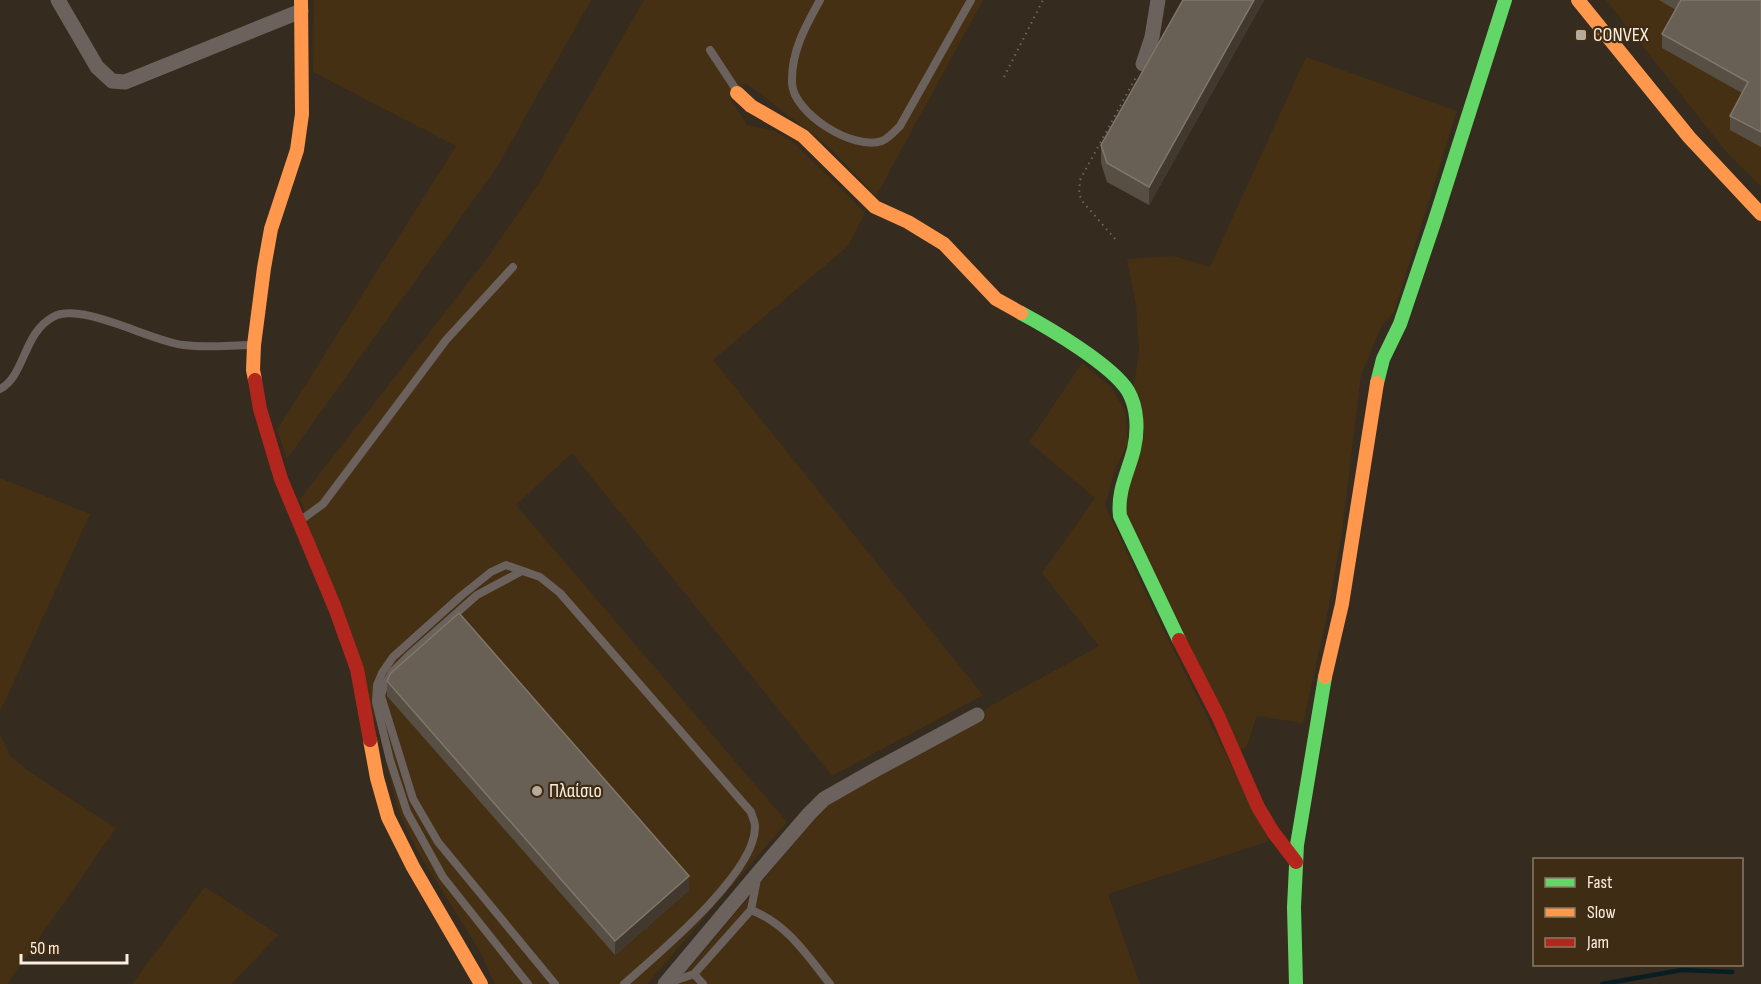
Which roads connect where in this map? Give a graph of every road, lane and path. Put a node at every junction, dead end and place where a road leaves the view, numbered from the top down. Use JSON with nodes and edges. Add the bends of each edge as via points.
{"nodes":[{"id":1,"x":58,"y":0,"type":"edge"},
{"id":2,"x":820,"y":0,"type":"edge"},
{"id":3,"x":971,"y":0,"type":"edge"},
{"id":4,"x":1043,"y":0,"type":"edge"},
{"id":5,"x":1158,"y":0,"type":"edge"},
{"id":6,"x":1504,"y":0,"type":"edge"},
{"id":7,"x":1578,"y":0,"type":"edge"},
{"id":8,"x":301,"y":5,"type":"edge"},
{"id":9,"x":710,"y":50,"type":"dead end"},
{"id":10,"x":1143,"y":64,"type":"joint"},
{"id":11,"x":1004,"y":78,"type":"dead end"},
{"id":12,"x":737,"y":93,"type":"joint"},
{"id":13,"x":1761,"y":214,"type":"edge"},
{"id":14,"x":1115,"y":239,"type":"dead end"},
{"id":15,"x":513,"y":267,"type":"dead end"},
{"id":16,"x":254,"y":345,"type":"junction"},
{"id":17,"x":0,"y":389,"type":"edge"},
{"id":18,"x":297,"y":522,"type":"junction"},
{"id":19,"x":522,"y":571,"type":"junction"},
{"id":20,"x":977,"y":715,"type":"dead end"},
{"id":21,"x":1296,"y":862,"type":"junction"},
{"id":22,"x":759,"y":872,"type":"junction"},
{"id":23,"x":751,"y":910,"type":"junction"},
{"id":24,"x":694,"y":974,"type":"junction"},
{"id":25,"x":481,"y":984,"type":"edge"},
{"id":26,"x":528,"y":984,"type":"edge"},
{"id":27,"x":555,"y":984,"type":"edge"},
{"id":28,"x":624,"y":984,"type":"edge"},
{"id":29,"x":666,"y":984,"type":"edge"},
{"id":30,"x":703,"y":984,"type":"edge"},
{"id":31,"x":830,"y":984,"type":"edge"},
{"id":32,"x":1296,"y":984,"type":"edge"}],
"edges":[{"from":1,"to":8,"type":"street","via":[[98,67],[112,81],[125,82]]},
{"from":2,"to":3,"type":"lane","via":[[798,42],[792,85],[804,107],[819,121],[840,136],[860,143],[883,141],[900,126]]},
{"from":4,"to":11,"type":"path"},
{"from":5,"to":10,"type":"street"},
{"from":6,"to":21,"type":"street","via":[[1435,220],[1378,379]]},
{"from":7,"to":13,"type":"street","via":[[1678,125]]},
{"from":8,"to":16,"type":"street","via":[[302,114],[297,150],[271,229]]},
{"from":9,"to":12,"type":"lane"},
{"from":10,"to":14,"type":"path","via":[[1080,180],[1078,194]]},
{"from":12,"to":21,"type":"street","via":[[763,114],[803,136],[875,207],[944,244],[996,299],[1102,365],[1127,390],[1135,407],[1136,427],[1134,448],[1118,500],[1120,516],[1258,807]]},
{"from":15,"to":18,"type":"lane","via":[[446,340],[323,504]]},
{"from":16,"to":17,"type":"lane","via":[[184,345],[120,324],[59,314],[37,330],[15,375]]},
{"from":16,"to":18,"type":"street","via":[[260,409]]},
{"from":18,"to":25,"type":"street","via":[[357,669],[388,817]]},
{"from":19,"to":26,"type":"lane","via":[[506,565],[491,572],[393,657],[377,685],[376,702],[406,812],[443,877]]},
{"from":19,"to":27,"type":"lane","via":[[477,595],[408,656],[393,671],[381,696],[413,800],[438,842]]},
{"from":19,"to":28,"type":"lane","via":[[540,577],[560,593],[752,812],[755,826],[751,844],[738,868],[701,914]]},
{"from":20,"to":22,"type":"street","via":[[824,799]]},
{"from":21,"to":32,"type":"street"},
{"from":22,"to":23,"type":"lane"},
{"from":22,"to":29,"type":"street"},
{"from":23,"to":24,"type":"lane"},
{"from":23,"to":31,"type":"lane","via":[[792,936]]},
{"from":24,"to":29,"type":"lane"},
{"from":24,"to":30,"type":"lane"}]}
